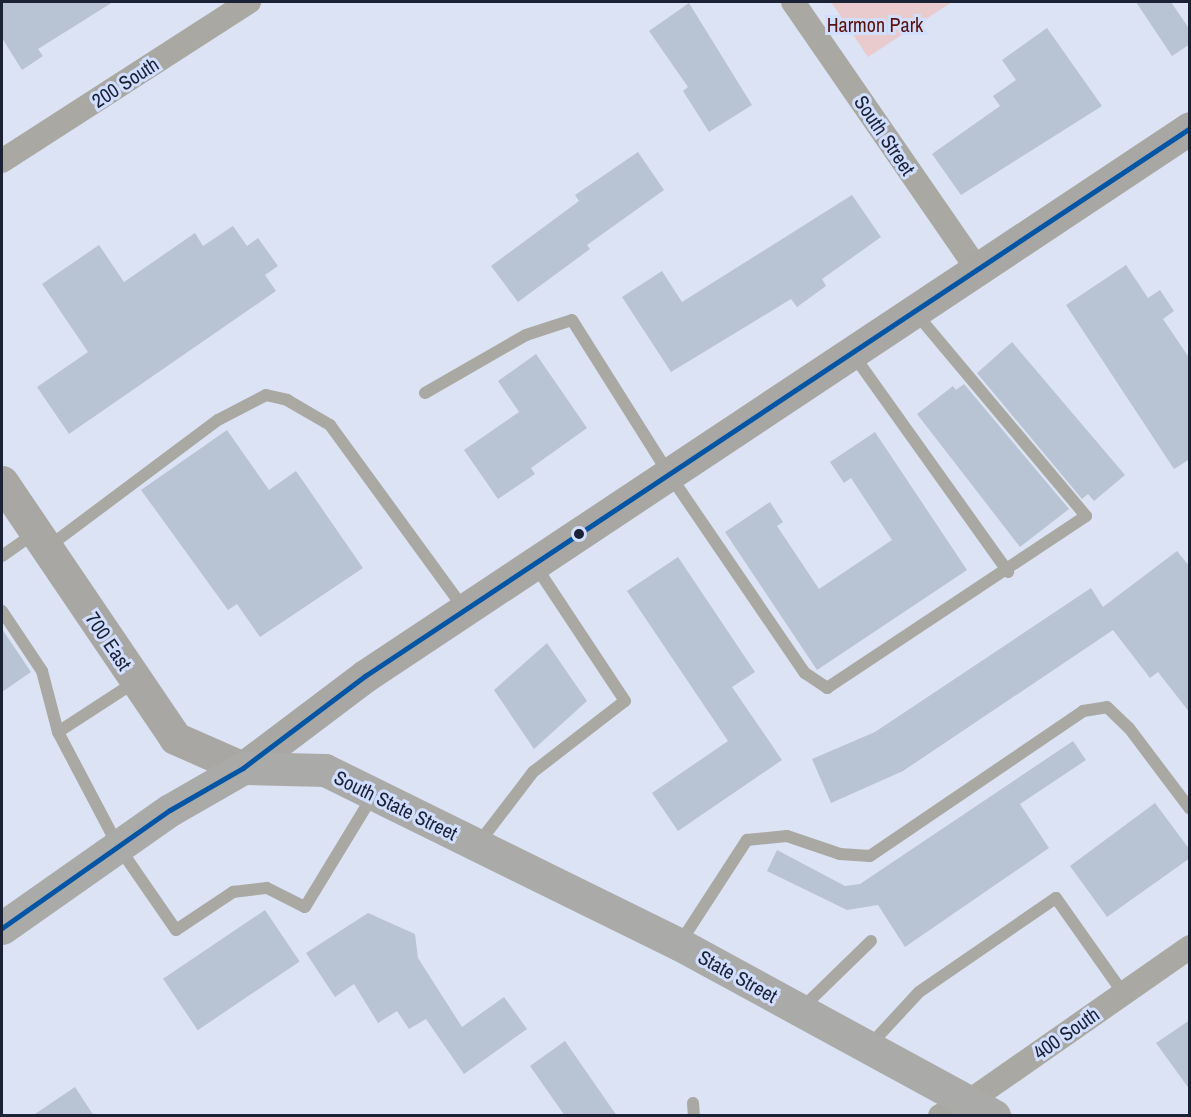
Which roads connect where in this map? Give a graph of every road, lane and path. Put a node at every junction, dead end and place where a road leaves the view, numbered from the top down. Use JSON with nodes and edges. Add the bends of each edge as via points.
{"nodes":[{"id":1,"x":793,"y":2,"type":"edge"},
{"id":2,"x":238,"y":4,"type":"edge"},
{"id":3,"x":1190,"y":128,"type":"edge"},
{"id":4,"x":2,"y":162,"type":"edge"},
{"id":5,"x":977,"y":269,"type":"junction"},
{"id":6,"x":914,"y":311,"type":"junction"},
{"id":7,"x":852,"y":352,"type":"junction"},
{"id":8,"x":425,"y":393,"type":"dead end"},
{"id":9,"x":669,"y":474,"type":"junction"},
{"id":10,"x":2,"y":482,"type":"edge"},
{"id":11,"x":41,"y":541,"type":"junction"},
{"id":12,"x":2,"y":556,"type":"edge"},
{"id":13,"x":534,"y":563,"type":"junction"},
{"id":14,"x":1008,"y":572,"type":"junction"},
{"id":15,"x":465,"y":610,"type":"junction"},
{"id":16,"x":2,"y":611,"type":"edge"},
{"id":17,"x":137,"y":681,"type":"junction"},
{"id":18,"x":58,"y":732,"type":"junction"},
{"id":19,"x":243,"y":768,"type":"junction"},
{"id":20,"x":374,"y":794,"type":"junction"},
{"id":21,"x":1190,"y":809,"type":"edge"},
{"id":22,"x":477,"y":845,"type":"junction"},
{"id":23,"x":118,"y":846,"type":"junction"},
{"id":24,"x":2,"y":928,"type":"edge"},
{"id":25,"x":871,"y":941,"type":"dead end"},
{"id":26,"x":679,"y":944,"type":"junction"},
{"id":27,"x":1190,"y":947,"type":"edge"},
{"id":28,"x":1123,"y":993,"type":"junction"},
{"id":29,"x":800,"y":1010,"type":"junction"},
{"id":30,"x":867,"y":1048,"type":"junction"},
{"id":31,"x":967,"y":1111,"type":"edge"}],
"edges":[{"from":1,"to":5,"type":"street","name":"South Street"},
{"from":2,"to":4,"type":"street","name":"200 South"},
{"from":3,"to":5,"type":"street"},
{"from":5,"to":6,"type":"street"},
{"from":6,"to":7,"type":"street"},
{"from":6,"to":14,"type":"lane","via":[[1086,516]]},
{"from":7,"to":9,"type":"street"},
{"from":7,"to":14,"type":"lane"},
{"from":8,"to":9,"type":"lane","via":[[526,335],[572,320]]},
{"from":9,"to":13,"type":"street"},
{"from":9,"to":14,"type":"lane","via":[[805,673],[827,688]]},
{"from":10,"to":11,"type":"street","name":"700 East"},
{"from":11,"to":12,"type":"lane"},
{"from":11,"to":15,"type":"lane","via":[[218,420],[266,395],[287,400],[330,425]]},
{"from":11,"to":17,"type":"street","name":"700 East"},
{"from":13,"to":15,"type":"street"},
{"from":13,"to":22,"type":"lane","via":[[625,701],[533,772]]},
{"from":15,"to":19,"type":"street","via":[[365,676]]},
{"from":16,"to":18,"type":"lane","via":[[42,671]]},
{"from":17,"to":18,"type":"lane"},
{"from":17,"to":19,"type":"street","name":"700 East","via":[[175,738]]},
{"from":18,"to":23,"type":"lane"},
{"from":19,"to":20,"type":"main road","name":"South State Street","via":[[325,770]]},
{"from":19,"to":23,"type":"main road"},
{"from":20,"to":22,"type":"main road","name":"South State Street"},
{"from":20,"to":23,"type":"lane","via":[[305,907],[267,888],[233,892],[176,930]]},
{"from":21,"to":26,"type":"lane","via":[[1129,728],[1107,707],[1083,711],[870,856],[840,854],[788,836],[747,840]]},
{"from":22,"to":26,"type":"main road","name":"State Street"},
{"from":23,"to":24,"type":"main road"},
{"from":25,"to":29,"type":"lane"},
{"from":26,"to":29,"type":"main road","name":"State Street"},
{"from":27,"to":28,"type":"street","name":"400 South"},
{"from":28,"to":30,"type":"lane","via":[[1056,898],[919,992]]},
{"from":28,"to":31,"type":"street","name":"400 South"},
{"from":29,"to":30,"type":"main road","name":"State Street"},
{"from":30,"to":31,"type":"main road","name":"State Street"}]}
